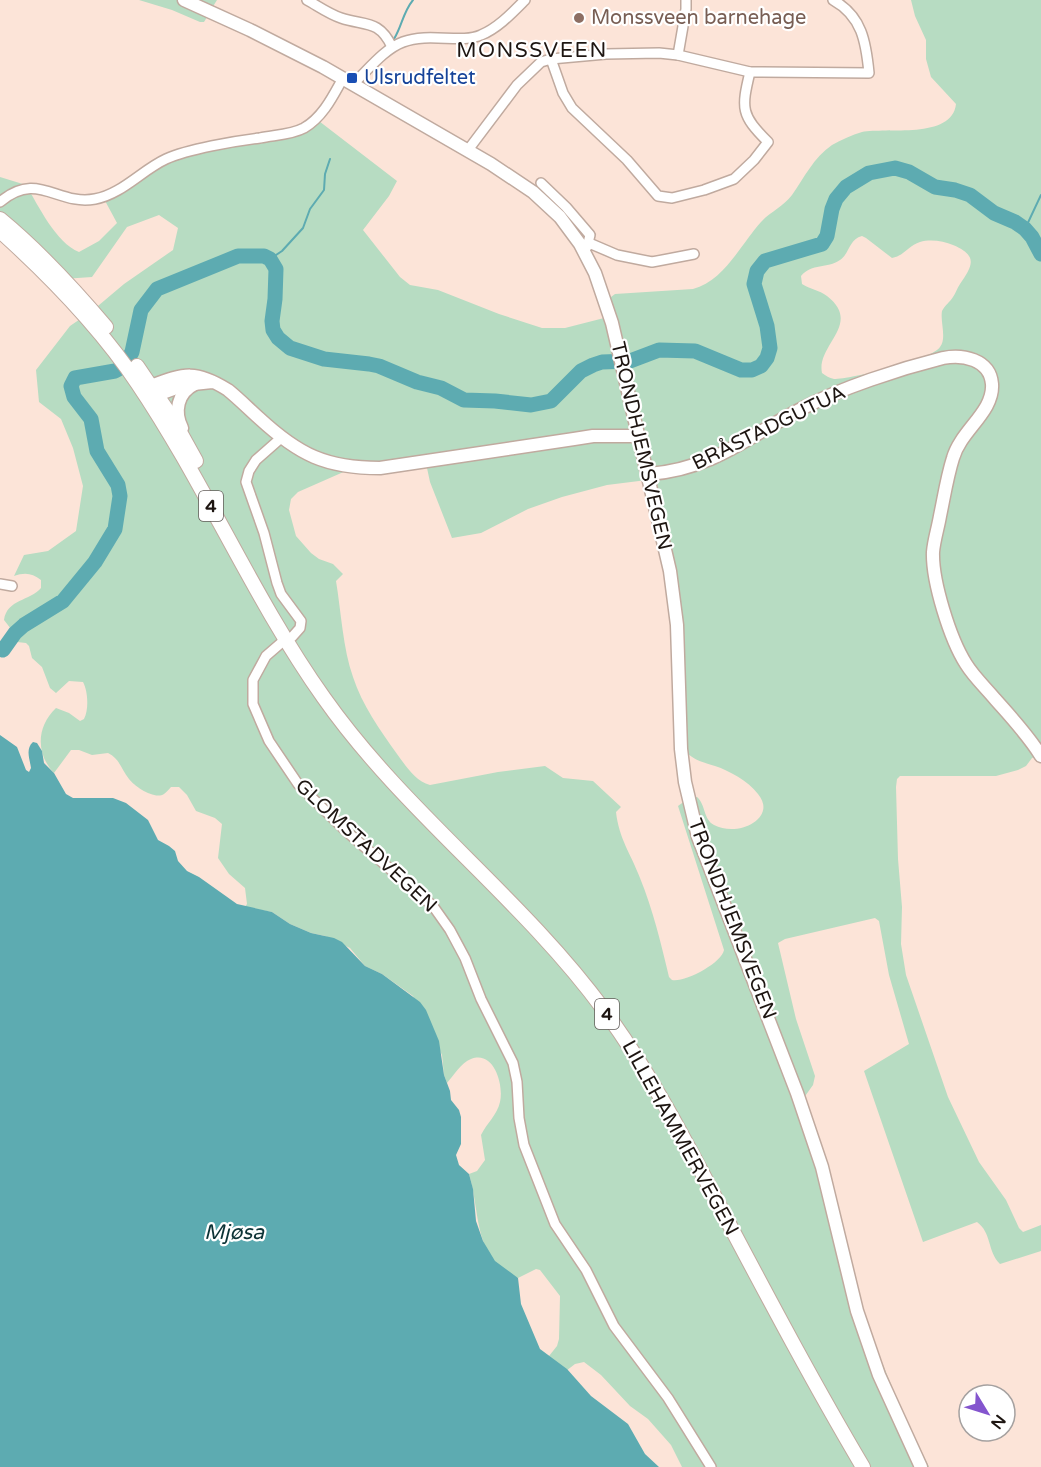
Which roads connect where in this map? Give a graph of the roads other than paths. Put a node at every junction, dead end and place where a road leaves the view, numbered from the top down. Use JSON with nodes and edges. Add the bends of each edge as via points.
{"nodes":[{"id":1,"x":184,"y":0,"type":"edge"},
{"id":2,"x":307,"y":0,"type":"edge"},
{"id":3,"x":525,"y":0,"type":"edge"},
{"id":4,"x":686,"y":0,"type":"edge"},
{"id":5,"x":832,"y":0,"type":"edge"},
{"id":6,"x":392,"y":47,"type":"junction"},
{"id":7,"x":678,"y":55,"type":"junction"},
{"id":8,"x":551,"y":59,"type":"junction"},
{"id":9,"x":750,"y":72,"type":"junction"},
{"id":10,"x":348,"y":81,"type":"junction"},
{"id":11,"x":468,"y":150,"type":"junction"},
{"id":12,"x":541,"y":183,"type":"dead end"},
{"id":13,"x":0,"y":202,"type":"edge"},
{"id":14,"x":0,"y":219,"type":"edge"},
{"id":15,"x":0,"y":231,"type":"edge"},
{"id":16,"x":587,"y":247,"type":"junction"},
{"id":17,"x":694,"y":254,"type":"dead end"},
{"id":18,"x":100,"y":326,"type":"junction"},
{"id":19,"x":212,"y":382,"type":"junction"},
{"id":20,"x":196,"y":384,"type":"junction"},
{"id":21,"x":146,"y":386,"type":"junction"},
{"id":22,"x":638,"y":436,"type":"junction"},
{"id":23,"x":281,"y":438,"type":"junction"},
{"id":24,"x":194,"y":458,"type":"junction"},
{"id":25,"x":649,"y":474,"type":"junction"},
{"id":26,"x":0,"y":584,"type":"edge"},
{"id":27,"x":12,"y":586,"type":"dead end"},
{"id":28,"x":273,"y":616,"type":"junction"},
{"id":29,"x":292,"y":637,"type":"dead end"},
{"id":30,"x":281,"y":643,"type":"dead end"},
{"id":31,"x":1041,"y":756,"type":"edge"},
{"id":32,"x":711,"y":1467,"type":"edge"},
{"id":33,"x":863,"y":1467,"type":"edge"},
{"id":34,"x":921,"y":1467,"type":"edge"}],
"edges":[{"from":1,"to":10,"type":"main road","name":"TRONDHJEMSVEGEN"},
{"from":2,"to":6,"type":"street","via":[[341,18],[373,26]]},
{"from":3,"to":6,"type":"street","via":[[480,35],[418,36]]},
{"from":4,"to":7,"type":"street"},
{"from":5,"to":9,"type":"street","via":[[852,14],[863,33],[869,73]]},
{"from":6,"to":10,"type":"street"},
{"from":7,"to":8,"type":"street","via":[[606,54]]},
{"from":7,"to":9,"type":"street"},
{"from":8,"to":9,"type":"street","via":[[572,108],[658,195],[672,198],[734,179],[768,142],[750,124],[746,113],[744,96]]},
{"from":8,"to":11,"type":"street","via":[[541,62],[517,85]]},
{"from":10,"to":11,"type":"main road","name":"TRONDHJEMSVEGEN"},
{"from":10,"to":13,"type":"street","via":[[320,114],[290,133],[174,156],[98,199],[30,188]]},
{"from":11,"to":16,"type":"main road","name":"TRONDHJEMSVEGEN","via":[[533,192]]},
{"from":12,"to":16,"type":"street","name":"TRONDHJEMSVEGEN","via":[[590,235]]},
{"from":14,"to":18,"type":"highway","name":"LILLEHAMMERVEGEN","number":"4","via":[[48,261]]},
{"from":15,"to":18,"type":"highway","name":"LILLEHAMMERVEGEN","number":"4"},
{"from":16,"to":17,"type":"street","via":[[652,262]]},
{"from":16,"to":22,"type":"main road","name":"TRONDHJEMSVEGEN","via":[[612,323]]},
{"from":18,"to":21,"type":"highway","name":"LILLEHAMMERVEGEN","number":"4"},
{"from":19,"to":20,"type":"main road"},
{"from":19,"to":21,"type":"main road","via":[[198,375],[178,375]]},
{"from":19,"to":23,"type":"main road","via":[[234,394]]},
{"from":20,"to":21,"type":"main road"},
{"from":20,"to":24,"type":"main road","via":[[180,398],[178,415]]},
{"from":21,"to":24,"type":"highway","name":"LILLEHAMMERVEGEN","number":"4"},
{"from":21,"to":28,"type":"highway","name":"LILLEHAMMERVEGEN","number":"4"},
{"from":22,"to":23,"type":"main road","via":[[583,438],[380,468],[333,464]]},
{"from":22,"to":25,"type":"main road","name":"TRONDHJEMSVEGEN"},
{"from":23,"to":29,"type":"street","via":[[256,460],[246,482],[277,582],[301,621]]},
{"from":24,"to":28,"type":"highway","name":"LILLEHAMMERVEGEN","number":"4"},
{"from":25,"to":31,"type":"main road","name":"BRÅSTADGUTUA","via":[[699,464],[732,450],[801,409],[852,387],[954,356],[977,361],[990,375],[992,392],[983,413],[965,433],[953,457],[933,552],[935,573],[949,624],[966,665]]},
{"from":25,"to":34,"type":"main road","name":"TRONDHJEMSVEGEN","via":[[674,595],[681,748],[685,786],[698,837],[822,1167],[857,1311],[879,1375]]},
{"from":26,"to":27,"type":"street"},
{"from":28,"to":33,"type":"highway","name":"LILLEHAMMERVEGEN","number":"4","via":[[326,701],[369,755],[542,934],[621,1033],[660,1095]]},
{"from":30,"to":32,"type":"street","name":"GLOMSTADVEGEN","via":[[266,656],[253,680],[253,704],[269,741],[298,784],[433,906],[450,930],[513,1063],[524,1145],[555,1224],[586,1270],[614,1326],[668,1398]]}]}
